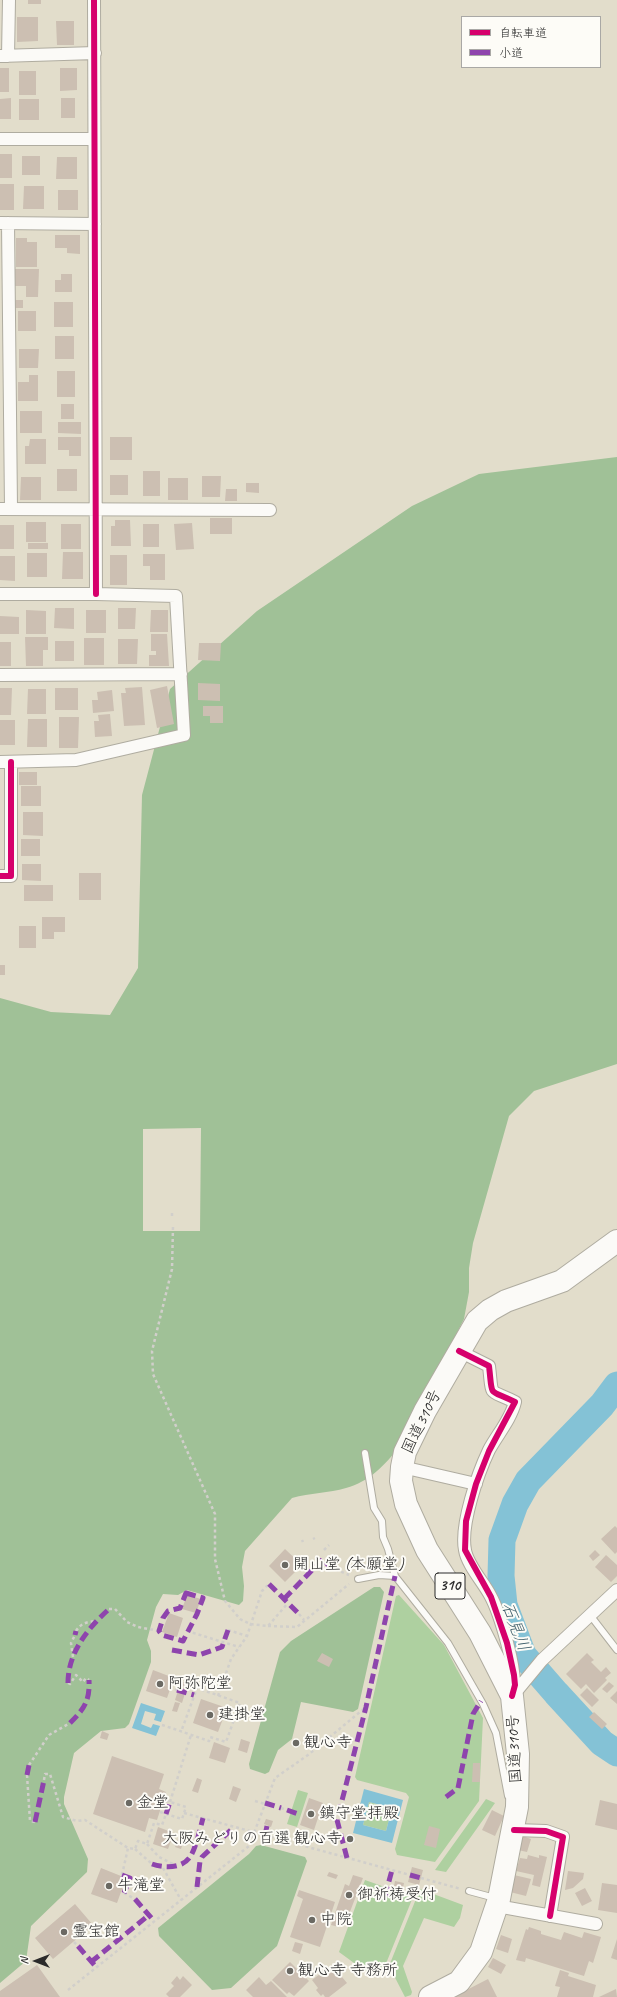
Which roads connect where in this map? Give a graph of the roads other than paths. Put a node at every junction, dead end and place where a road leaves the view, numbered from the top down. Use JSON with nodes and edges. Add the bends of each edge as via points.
{"nodes":[{"id":1,"x":9,"y":0,"type":"edge"},
{"id":2,"x":94,"y":0,"type":"edge"},
{"id":3,"x":95,"y":53,"type":"junction"},
{"id":4,"x":4,"y":56,"type":"edge"},
{"id":5,"x":0,"y":139,"type":"edge"},
{"id":6,"x":94,"y":139,"type":"junction"},
{"id":7,"x":4,"y":223,"type":"edge"},
{"id":8,"x":95,"y":224,"type":"junction"},
{"id":9,"x":5,"y":508,"type":"edge"},
{"id":10,"x":97,"y":509,"type":"junction"},
{"id":11,"x":270,"y":510,"type":"dead end"},
{"id":12,"x":0,"y":594,"type":"edge"},
{"id":13,"x":96,"y":594,"type":"junction"},
{"id":14,"x":181,"y":674,"type":"junction"},
{"id":15,"x":0,"y":675,"type":"edge"},
{"id":16,"x":5,"y":762,"type":"edge"},
{"id":17,"x":0,"y":876,"type":"edge"},
{"id":18,"x":617,"y":1241,"type":"edge"},
{"id":19,"x":459,"y":1351,"type":"junction"},
{"id":20,"x":365,"y":1452,"type":"dead end"},
{"id":21,"x":402,"y":1466,"type":"junction"},
{"id":22,"x":476,"y":1484,"type":"junction"},
{"id":23,"x":395,"y":1576,"type":"junction"},
{"id":24,"x":358,"y":1579,"type":"road end"},
{"id":25,"x":617,"y":1590,"type":"edge"},
{"id":26,"x":590,"y":1616,"type":"junction"},
{"id":27,"x":617,"y":1650,"type":"edge"},
{"id":28,"x":512,"y":1696,"type":"junction"},
{"id":29,"x":515,"y":1826,"type":"junction"},
{"id":30,"x":469,"y":1891,"type":"road end"},
{"id":31,"x":498,"y":1903,"type":"junction"},
{"id":32,"x":550,"y":1916,"type":"junction"},
{"id":33,"x":596,"y":1924,"type":"dead end"},
{"id":34,"x":430,"y":1997,"type":"edge"}],
"edges":[{"from":1,"to":4,"type":"street"},
{"from":2,"to":3,"type":"street"},
{"from":3,"to":4,"type":"street"},
{"from":3,"to":6,"type":"street"},
{"from":5,"to":6,"type":"street"},
{"from":6,"to":8,"type":"street"},
{"from":7,"to":8,"type":"street"},
{"from":7,"to":9,"type":"street"},
{"from":8,"to":10,"type":"street"},
{"from":9,"to":10,"type":"street"},
{"from":10,"to":11,"type":"street"},
{"from":10,"to":13,"type":"street"},
{"from":12,"to":13,"type":"street"},
{"from":13,"to":14,"type":"street","via":[[176,596]]},
{"from":14,"to":15,"type":"street"},
{"from":14,"to":16,"type":"street","via":[[184,735],[76,760]]},
{"from":16,"to":17,"type":"street","via":[[11,876]]},
{"from":18,"to":19,"type":"highway","name":"国道310号","number":"310","via":[[562,1281],[506,1301],[490,1310],[477,1321]]},
{"from":19,"to":21,"type":"highway","name":"国道310号","number":"310","via":[[425,1411],[405,1452]]},
{"from":19,"to":22,"type":"street","via":[[489,1366],[492,1389],[496,1395],[515,1402],[489,1451]]},
{"from":20,"to":23,"type":"lane","via":[[374,1508],[382,1521],[383,1537]]},
{"from":21,"to":22,"type":"street"},
{"from":21,"to":28,"type":"highway","name":"国道310号","number":"310","via":[[406,1504],[427,1550],[480,1633]]},
{"from":22,"to":28,"type":"street","via":[[466,1521],[465,1550],[491,1597],[507,1644],[515,1685]]},
{"from":23,"to":24,"type":"lane","via":[[379,1575]]},
{"from":23,"to":29,"type":"lane","via":[[448,1643],[483,1704],[496,1733]]},
{"from":25,"to":26,"type":"street"},
{"from":26,"to":27,"type":"lane"},
{"from":26,"to":28,"type":"street","via":[[542,1660]]},
{"from":28,"to":29,"type":"highway","name":"国道310号","number":"310","via":[[518,1754],[518,1807]]},
{"from":29,"to":31,"type":"highway","name":"国道310号","number":"310"},
{"from":29,"to":32,"type":"street","via":[[546,1831],[563,1837]]},
{"from":30,"to":31,"type":"lane"},
{"from":31,"to":32,"type":"street"},
{"from":31,"to":34,"type":"highway","name":"国道310号","number":"310","via":[[481,1952],[459,1982]]},
{"from":32,"to":33,"type":"street"}]}
